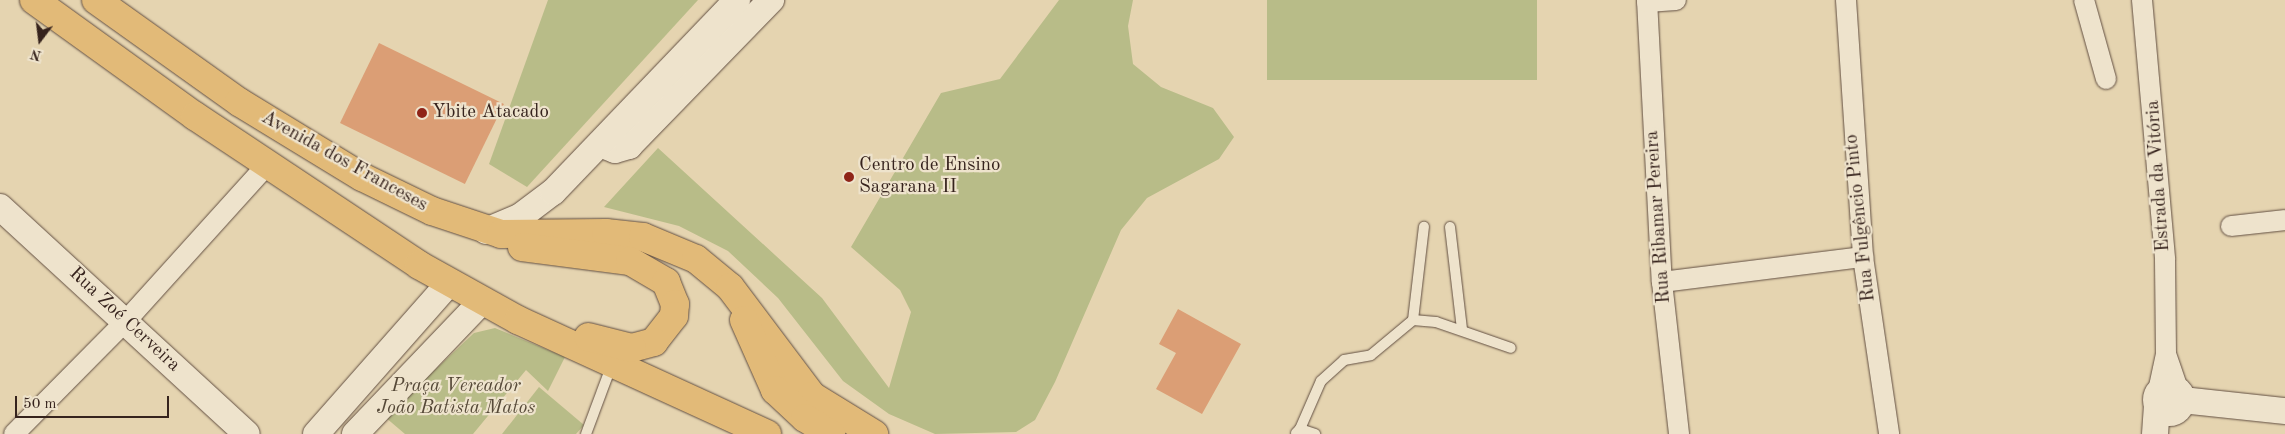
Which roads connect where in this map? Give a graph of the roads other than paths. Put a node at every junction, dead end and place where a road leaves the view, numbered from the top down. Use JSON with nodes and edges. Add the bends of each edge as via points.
{"nodes":[{"id":1,"x":34,"y":0,"type":"edge"},
{"id":2,"x":96,"y":0,"type":"edge"},
{"id":3,"x":737,"y":0,"type":"edge"},
{"id":4,"x":772,"y":0,"type":"edge"},
{"id":5,"x":1676,"y":0,"type":"edge"},
{"id":6,"x":1846,"y":0,"type":"edge"},
{"id":7,"x":2084,"y":0,"type":"edge"},
{"id":8,"x":2142,"y":0,"type":"edge"},
{"id":9,"x":1647,"y":1,"type":"edge"},
{"id":10,"x":2106,"y":79,"type":"dead end"},
{"id":11,"x":600,"y":144,"type":"junction"},
{"id":12,"x":267,"y":165,"type":"junction"},
{"id":13,"x":0,"y":207,"type":"edge"},
{"id":14,"x":432,"y":211,"type":"junction"},
{"id":15,"x":2285,"y":220,"type":"edge"},
{"id":16,"x":2231,"y":226,"type":"dead end"},
{"id":17,"x":1424,"y":227,"type":"dead end"},
{"id":18,"x":1450,"y":227,"type":"dead end"},
{"id":19,"x":486,"y":231,"type":"junction"},
{"id":20,"x":378,"y":239,"type":"junction"},
{"id":21,"x":1863,"y":257,"type":"junction"},
{"id":22,"x":719,"y":276,"type":"junction"},
{"id":23,"x":1662,"y":282,"type":"junction"},
{"id":24,"x":449,"y":283,"type":"junction"},
{"id":25,"x":482,"y":301,"type":"junction"},
{"id":26,"x":1413,"y":320,"type":"junction"},
{"id":27,"x":125,"y":322,"type":"junction"},
{"id":28,"x":1462,"y":329,"type":"junction"},
{"id":29,"x":1511,"y":348,"type":"dead end"},
{"id":30,"x":612,"y":363,"type":"junction"},
{"id":31,"x":2171,"y":400,"type":"junction"},
{"id":32,"x":2285,"y":411,"type":"edge"},
{"id":33,"x":740,"y":428,"type":"edge"},
{"id":34,"x":1297,"y":432,"type":"edge"},
{"id":35,"x":14,"y":434,"type":"edge"},
{"id":36,"x":247,"y":434,"type":"edge"},
{"id":37,"x":316,"y":434,"type":"edge"},
{"id":38,"x":355,"y":434,"type":"edge"},
{"id":39,"x":586,"y":434,"type":"edge"},
{"id":40,"x":767,"y":434,"type":"edge"},
{"id":41,"x":831,"y":434,"type":"edge"},
{"id":42,"x":874,"y":434,"type":"edge"},
{"id":43,"x":1315,"y":434,"type":"edge"},
{"id":44,"x":1679,"y":434,"type":"edge"},
{"id":45,"x":1889,"y":434,"type":"edge"},
{"id":46,"x":2155,"y":434,"type":"edge"},
{"id":47,"x":2178,"y":434,"type":"edge"}],
"edges":[{"from":1,"to":12,"type":"main road","name":"Avenida dos Franceses"},
{"from":2,"to":14,"type":"main road","name":"Avenida dos Franceses","via":[[254,112],[362,177]]},
{"from":3,"to":11,"type":"street"},
{"from":4,"to":11,"type":"street","via":[[629,146],[615,150]]},
{"from":5,"to":9,"type":"street"},
{"from":6,"to":21,"type":"street","name":"Rua Fulgêncio Pinto"},
{"from":7,"to":10,"type":"street"},
{"from":8,"to":31,"type":"street","name":"Estrada da Vitória","via":[[2162,202],[2166,354]]},
{"from":9,"to":23,"type":"street","name":"Rua Ribamar Pereira"},
{"from":11,"to":19,"type":"street","via":[[533,207]]},
{"from":12,"to":20,"type":"main road","name":"Avenida dos Franceses"},
{"from":12,"to":27,"type":"street"},
{"from":13,"to":27,"type":"street","name":"Rua Zoé Cerveira"},
{"from":14,"to":19,"type":"main road","name":"Avenida dos Franceses"},
{"from":14,"to":20,"type":"main road","via":[[529,249],[642,265],[659,275],[671,291],[674,304],[670,327],[644,346],[606,344]]},
{"from":15,"to":16,"type":"street"},
{"from":17,"to":26,"type":"lane"},
{"from":18,"to":28,"type":"lane"},
{"from":19,"to":22,"type":"main road","name":"Avenida dos Franceses","via":[[643,238],[682,252]]},
{"from":20,"to":24,"type":"main road","name":"Avenida dos Franceses"},
{"from":21,"to":23,"type":"street"},
{"from":21,"to":45,"type":"street","name":"Rua Fulgêncio Pinto"},
{"from":22,"to":41,"type":"main road","via":[[775,390],[805,418]]},
{"from":22,"to":42,"type":"main road","name":"Avenida dos Franceses","via":[[812,396]]},
{"from":23,"to":44,"type":"street","name":"Rua Ribamar Pereira"},
{"from":24,"to":25,"type":"main road","name":"Avenida dos Franceses"},
{"from":24,"to":37,"type":"street"},
{"from":25,"to":30,"type":"main road","name":"Avenida dos Franceses"},
{"from":25,"to":38,"type":"street"},
{"from":26,"to":28,"type":"lane"},
{"from":26,"to":34,"type":"lane","via":[[1371,355],[1344,360],[1321,381]]},
{"from":27,"to":35,"type":"street"},
{"from":27,"to":36,"type":"street","name":"Rua Zoé Cerveira"},
{"from":28,"to":29,"type":"lane"},
{"from":30,"to":33,"type":"main road","name":"Avenida dos Franceses"},
{"from":30,"to":39,"type":"lane"},
{"from":31,"to":32,"type":"street"},
{"from":31,"to":46,"type":"street","name":"Estrada da Vitória"},
{"from":31,"to":47,"type":"street","name":"Estrada da Vitória"},
{"from":33,"to":40,"type":"main road","name":"Avenida dos Franceses"},
{"from":34,"to":43,"type":"lane"}]}
